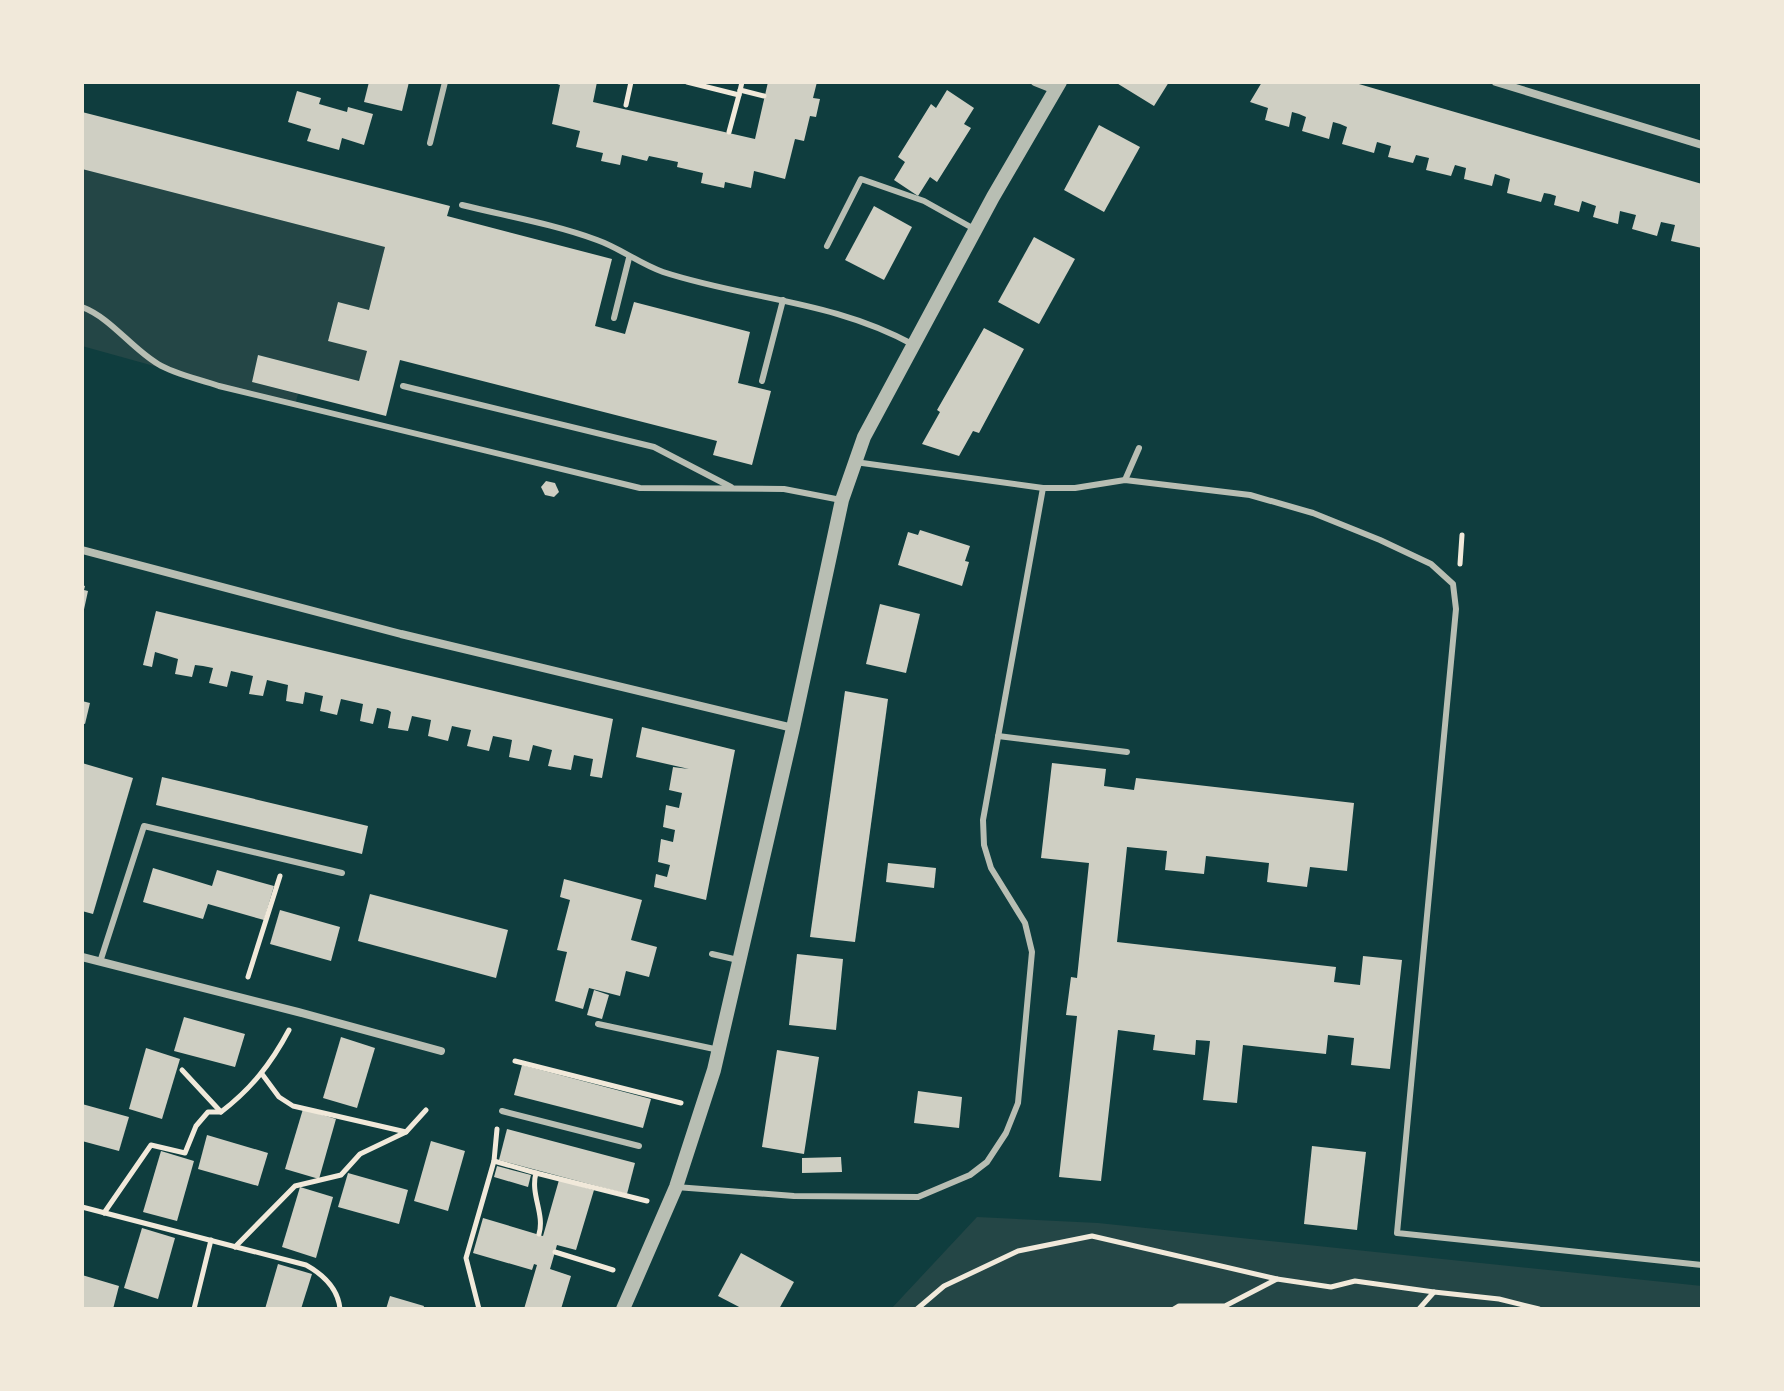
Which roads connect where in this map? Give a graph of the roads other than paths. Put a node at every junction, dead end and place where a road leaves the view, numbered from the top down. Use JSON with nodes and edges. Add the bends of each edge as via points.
{"nodes":[{"id":1,"x":445,"y":82,"type":"edge"},
{"id":2,"x":1035,"y":82,"type":"edge"},
{"id":3,"x":1496,"y":82,"type":"edge"},
{"id":4,"x":1057,"y":86,"type":"edge"},
{"id":5,"x":430,"y":143,"type":"dead end"},
{"id":6,"x":1702,"y":145,"type":"edge"},
{"id":7,"x":462,"y":205,"type":"dead end"},
{"id":8,"x":976,"y":230,"type":"junction"},
{"id":9,"x":827,"y":246,"type":"dead end"},
{"id":10,"x":629,"y":258,"type":"junction"},
{"id":11,"x":783,"y":300,"type":"junction"},
{"id":12,"x":82,"y":307,"type":"edge"},
{"id":13,"x":614,"y":318,"type":"dead end"},
{"id":14,"x":914,"y":345,"type":"junction"},
{"id":15,"x":762,"y":381,"type":"dead end"},
{"id":16,"x":403,"y":386,"type":"dead end"},
{"id":17,"x":1139,"y":448,"type":"dead end"},
{"id":18,"x":855,"y":462,"type":"junction"},
{"id":19,"x":1125,"y":480,"type":"junction"},
{"id":20,"x":1043,"y":488,"type":"junction"},
{"id":21,"x":734,"y":489,"type":"junction"},
{"id":22,"x":842,"y":500,"type":"junction"},
{"id":23,"x":82,"y":550,"type":"edge"},
{"id":24,"x":793,"y":728,"type":"junction"},
{"id":25,"x":998,"y":736,"type":"junction"},
{"id":26,"x":1127,"y":752,"type":"dead end"},
{"id":27,"x":342,"y":873,"type":"dead end"},
{"id":28,"x":712,"y":954,"type":"dead end"},
{"id":29,"x":82,"y":957,"type":"edge"},
{"id":30,"x":738,"y":960,"type":"junction"},
{"id":31,"x":100,"y":962,"type":"junction"},
{"id":32,"x":598,"y":1024,"type":"dead end"},
{"id":33,"x":719,"y":1050,"type":"junction"},
{"id":34,"x":441,"y":1051,"type":"dead end"},
{"id":35,"x":502,"y":1111,"type":"dead end"},
{"id":36,"x":639,"y":1146,"type":"dead end"},
{"id":37,"x":676,"y":1187,"type":"junction"},
{"id":38,"x":1702,"y":1265,"type":"edge"},
{"id":39,"x":623,"y":1309,"type":"edge"}],
"edges":[{"from":1,"to":5,"type":"lane"},
{"from":2,"to":4,"type":"street"},
{"from":3,"to":6,"type":"street"},
{"from":4,"to":8,"type":"street"},
{"from":7,"to":10,"type":"lane","via":[[599,241]]},
{"from":8,"to":9,"type":"lane","via":[[924,201],[861,179]]},
{"from":8,"to":14,"type":"street"},
{"from":10,"to":11,"type":"lane","via":[[664,272]]},
{"from":10,"to":13,"type":"lane"},
{"from":11,"to":14,"type":"lane","via":[[880,326]]},
{"from":11,"to":15,"type":"lane"},
{"from":12,"to":21,"type":"lane","via":[[96,312],[161,366],[219,386],[640,488]]},
{"from":14,"to":18,"type":"street"},
{"from":16,"to":21,"type":"lane","via":[[654,447]]},
{"from":17,"to":19,"type":"lane"},
{"from":18,"to":20,"type":"lane"},
{"from":18,"to":22,"type":"street"},
{"from":19,"to":20,"type":"lane"},
{"from":19,"to":38,"type":"lane","via":[[1250,495],[1313,513],[1431,564],[1453,584],[1456,609],[1397,1233]]},
{"from":20,"to":25,"type":"lane"},
{"from":21,"to":22,"type":"lane","via":[[802,491]]},
{"from":22,"to":24,"type":"street"},
{"from":23,"to":24,"type":"street","via":[[401,634]]},
{"from":24,"to":30,"type":"street"},
{"from":25,"to":26,"type":"lane"},
{"from":25,"to":37,"type":"lane","via":[[983,820],[984,845],[991,868],[1025,923],[1032,952],[1018,1103],[987,1162],[918,1197],[794,1196]]},
{"from":27,"to":31,"type":"lane","via":[[144,826]]},
{"from":28,"to":30,"type":"lane"},
{"from":29,"to":31,"type":"street"},
{"from":30,"to":33,"type":"street"},
{"from":31,"to":34,"type":"street"},
{"from":32,"to":33,"type":"lane"},
{"from":33,"to":37,"type":"street"},
{"from":35,"to":36,"type":"lane"},
{"from":37,"to":39,"type":"street"}]}
